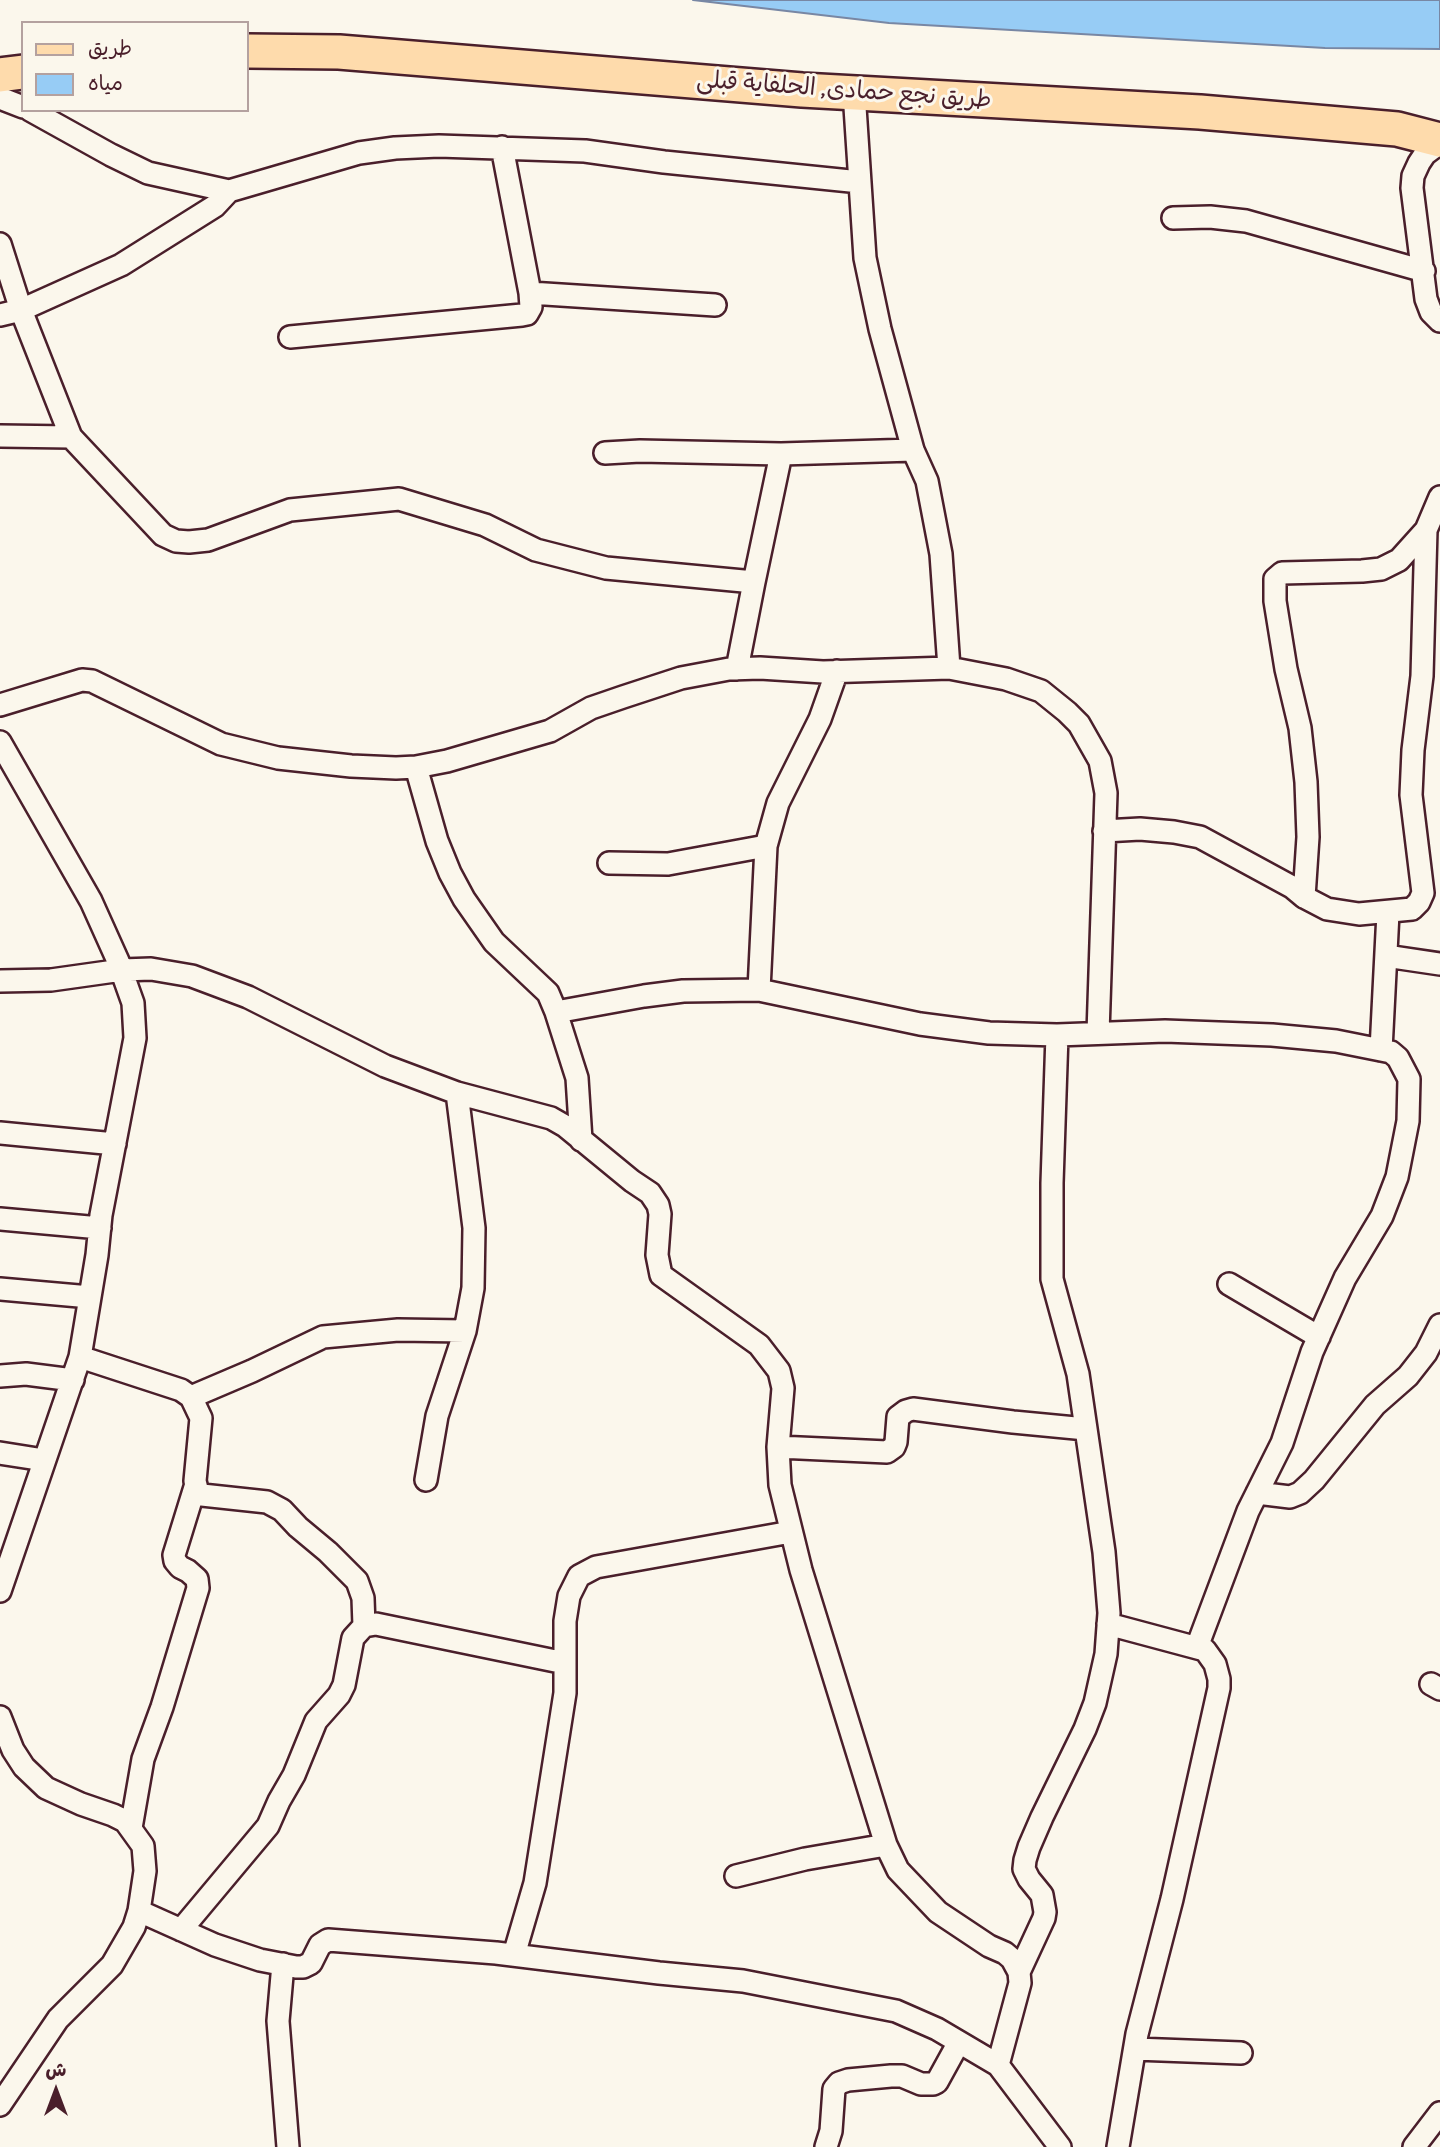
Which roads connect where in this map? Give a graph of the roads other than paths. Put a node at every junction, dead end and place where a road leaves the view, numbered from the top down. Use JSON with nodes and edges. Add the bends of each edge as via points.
{"nodes":[{"id":1,"x":248,"y":51,"type":"edge"},
{"id":2,"x":21,"y":72,"type":"edge"},
{"id":3,"x":0,"y":75,"type":"edge"},
{"id":4,"x":854,"y":93,"type":"junction"},
{"id":5,"x":0,"y":98,"type":"edge"},
{"id":6,"x":21,"y":106,"type":"edge"},
{"id":7,"x":34,"y":112,"type":"edge"},
{"id":8,"x":1440,"y":141,"type":"edge"},
{"id":9,"x":502,"y":147,"type":"junction"},
{"id":10,"x":860,"y":182,"type":"junction"},
{"id":11,"x":229,"y":191,"type":"junction"},
{"id":12,"x":1173,"y":218,"type":"dead end"},
{"id":13,"x":0,"y":244,"type":"edge"},
{"id":14,"x":1424,"y":271,"type":"junction"},
{"id":15,"x":530,"y":293,"type":"junction"},
{"id":16,"x":715,"y":305,"type":"dead end"},
{"id":17,"x":10,"y":313,"type":"edge"},
{"id":18,"x":1440,"y":321,"type":"edge"},
{"id":19,"x":290,"y":337,"type":"dead end"},
{"id":20,"x":0,"y":436,"type":"edge"},
{"id":21,"x":71,"y":437,"type":"junction"},
{"id":22,"x":913,"y":450,"type":"junction"},
{"id":23,"x":605,"y":453,"type":"dead end"},
{"id":24,"x":781,"y":454,"type":"junction"},
{"id":25,"x":1440,"y":497,"type":"edge"},
{"id":26,"x":1426,"y":530,"type":"junction"},
{"id":27,"x":754,"y":582,"type":"junction"},
{"id":28,"x":948,"y":667,"type":"junction"},
{"id":29,"x":737,"y":669,"type":"junction"},
{"id":30,"x":837,"y":671,"type":"junction"},
{"id":31,"x":0,"y":705,"type":"edge"},
{"id":32,"x":0,"y":742,"type":"edge"},
{"id":33,"x":416,"y":767,"type":"junction"},
{"id":34,"x":1104,"y":831,"type":"junction"},
{"id":35,"x":766,"y":846,"type":"junction"},
{"id":36,"x":609,"y":863,"type":"dead end"},
{"id":37,"x":1304,"y":897,"type":"junction"},
{"id":38,"x":1388,"y":913,"type":"junction"},
{"id":39,"x":1386,"y":956,"type":"junction"},
{"id":40,"x":1440,"y":964,"type":"edge"},
{"id":41,"x":122,"y":970,"type":"junction"},
{"id":42,"x":0,"y":981,"type":"edge"},
{"id":43,"x":759,"y":990,"type":"junction"},
{"id":44,"x":556,"y":1012,"type":"junction"},
{"id":45,"x":1098,"y":1033,"type":"junction"},
{"id":46,"x":1057,"y":1035,"type":"junction"},
{"id":47,"x":1381,"y":1050,"type":"junction"},
{"id":48,"x":457,"y":1093,"type":"junction"},
{"id":49,"x":0,"y":1133,"type":"edge"},
{"id":50,"x":581,"y":1140,"type":"junction"},
{"id":51,"x":115,"y":1144,"type":"junction"},
{"id":52,"x":0,"y":1219,"type":"edge"},
{"id":53,"x":100,"y":1228,"type":"junction"},
{"id":54,"x":1229,"y":1284,"type":"dead end"},
{"id":55,"x":0,"y":1289,"type":"edge"},
{"id":56,"x":90,"y":1297,"type":"junction"},
{"id":57,"x":1440,"y":1325,"type":"edge"},
{"id":58,"x":466,"y":1331,"type":"junction"},
{"id":59,"x":1319,"y":1336,"type":"junction"},
{"id":60,"x":80,"y":1357,"type":"junction"},
{"id":61,"x":0,"y":1376,"type":"edge"},
{"id":62,"x":73,"y":1380,"type":"junction"},
{"id":63,"x":191,"y":1397,"type":"junction"},
{"id":64,"x":1086,"y":1429,"type":"junction"},
{"id":65,"x":778,"y":1447,"type":"junction"},
{"id":66,"x":0,"y":1453,"type":"edge"},
{"id":67,"x":44,"y":1460,"type":"junction"},
{"id":68,"x":425,"y":1480,"type":"dead end"},
{"id":69,"x":195,"y":1487,"type":"junction"},
{"id":70,"x":1257,"y":1493,"type":"junction"},
{"id":71,"x":792,"y":1532,"type":"junction"},
{"id":72,"x":0,"y":1591,"type":"edge"},
{"id":73,"x":1108,"y":1624,"type":"junction"},
{"id":74,"x":364,"y":1626,"type":"junction"},
{"id":75,"x":1197,"y":1647,"type":"junction"},
{"id":76,"x":565,"y":1663,"type":"junction"},
{"id":77,"x":0,"y":1717,"type":"edge"},
{"id":78,"x":131,"y":1828,"type":"junction"},
{"id":79,"x":886,"y":1844,"type":"junction"},
{"id":80,"x":736,"y":1876,"type":"dead end"},
{"id":81,"x":139,"y":1911,"type":"junction"},
{"id":82,"x":181,"y":1930,"type":"junction"},
{"id":83,"x":514,"y":1955,"type":"junction"},
{"id":84,"x":283,"y":1964,"type":"junction"},
{"id":85,"x":1019,"y":1972,"type":"junction"},
{"id":86,"x":959,"y":2042,"type":"junction"},
{"id":87,"x":1135,"y":2049,"type":"junction"},
{"id":88,"x":1241,"y":2053,"type":"dead end"},
{"id":89,"x":998,"y":2065,"type":"junction"},
{"id":90,"x":0,"y":2105,"type":"edge"},
{"id":91,"x":1440,"y":2113,"type":"edge"},
{"id":92,"x":288,"y":2147,"type":"edge"},
{"id":93,"x":826,"y":2147,"type":"edge"},
{"id":94,"x":1060,"y":2147,"type":"edge"},
{"id":95,"x":1118,"y":2147,"type":"edge"},
{"id":96,"x":1413,"y":2147,"type":"edge"}],
"edges":[{"from":1,"to":4,"type":"main road","name":"طريق نجع حمادى, الحلفاية قبلى","via":[[364,53]]},
{"from":2,"to":3,"type":"main road"},
{"from":4,"to":8,"type":"main road","name":"طريق نجع حمادى, الحلفاية قبلى","via":[[1200,112],[1397,129]]},
{"from":4,"to":10,"type":"street"},
{"from":5,"to":6,"type":"street"},
{"from":7,"to":11,"type":"street","via":[[148,173]]},
{"from":8,"to":14,"type":"street","via":[[1425,154],[1413,176]]},
{"from":9,"to":10,"type":"street","via":[[584,150]]},
{"from":9,"to":11,"type":"street","via":[[359,153]]},
{"from":9,"to":15,"type":"street"},
{"from":10,"to":22,"type":"street","via":[[865,258]]},
{"from":11,"to":17,"type":"street","via":[[205,213],[121,265]]},
{"from":12,"to":14,"type":"street","via":[[1246,221]]},
{"from":13,"to":17,"type":"street"},
{"from":14,"to":18,"type":"street","via":[[1431,313]]},
{"from":15,"to":16,"type":"street"},
{"from":15,"to":19,"type":"street","via":[[527,314]]},
{"from":17,"to":21,"type":"street"},
{"from":20,"to":21,"type":"street"},
{"from":21,"to":27,"type":"street","via":[[163,535],[176,541],[208,540],[290,510],[399,499],[485,525],[537,551],[606,568]]},
{"from":22,"to":24,"type":"street"},
{"from":22,"to":28,"type":"street","via":[[927,481],[941,554]]},
{"from":23,"to":24,"type":"street"},
{"from":24,"to":27,"type":"street"},
{"from":25,"to":26,"type":"street"},
{"from":26,"to":37,"type":"street","via":[[1399,560],[1381,569],[1282,573],[1275,579],[1281,642],[1304,768],[1308,837]]},
{"from":26,"to":38,"type":"street","via":[[1422,676],[1411,794],[1423,893],[1412,909]]},
{"from":27,"to":29,"type":"street"},
{"from":28,"to":30,"type":"street"},
{"from":28,"to":34,"type":"street","via":[[1041,691],[1079,724],[1100,761],[1106,793]]},
{"from":29,"to":30,"type":"street"},
{"from":29,"to":33,"type":"street","via":[[681,678],[591,708],[550,731]]},
{"from":30,"to":35,"type":"street","via":[[820,719],[778,803]]},
{"from":31,"to":33,"type":"street","via":[[92,681],[221,744],[278,758]]},
{"from":32,"to":41,"type":"street","via":[[90,901]]},
{"from":33,"to":44,"type":"street","via":[[437,841],[464,899],[494,942],[548,993]]},
{"from":34,"to":37,"type":"street","via":[[1140,829],[1200,837]]},
{"from":34,"to":45,"type":"street"},
{"from":35,"to":36,"type":"street","via":[[668,864]]},
{"from":35,"to":43,"type":"street"},
{"from":37,"to":38,"type":"street","via":[[1341,913]]},
{"from":38,"to":39,"type":"street"},
{"from":39,"to":40,"type":"street"},
{"from":39,"to":47,"type":"street"},
{"from":41,"to":42,"type":"street","via":[[51,980]]},
{"from":41,"to":48,"type":"street","via":[[192,976],[248,997],[385,1066]]},
{"from":41,"to":51,"type":"street","via":[[133,1003],[135,1038]]},
{"from":43,"to":44,"type":"street","via":[[683,991]]},
{"from":43,"to":46,"type":"street","via":[[920,1024]]},
{"from":44,"to":50,"type":"street","via":[[577,1078]]},
{"from":45,"to":46,"type":"street"},
{"from":45,"to":47,"type":"street","via":[[1272,1035]]},
{"from":46,"to":64,"type":"street","via":[[1052,1279],[1078,1374]]},
{"from":47,"to":59,"type":"street","via":[[1398,1058],[1409,1079],[1408,1121],[1397,1177],[1382,1216],[1345,1278]]},
{"from":48,"to":50,"type":"street","via":[[551,1118]]},
{"from":48,"to":58,"type":"street","via":[[475,1240]]},
{"from":49,"to":51,"type":"street"},
{"from":50,"to":65,"type":"street","via":[[650,1192],[658,1205],[661,1275],[759,1346],[779,1371]]},
{"from":51,"to":53,"type":"street"},
{"from":52,"to":53,"type":"street"},
{"from":53,"to":56,"type":"street"},
{"from":54,"to":59,"type":"street"},
{"from":55,"to":56,"type":"street"},
{"from":56,"to":60,"type":"street"},
{"from":57,"to":70,"type":"street","via":[[1408,1376],[1375,1405],[1300,1493],[1290,1497]]},
{"from":58,"to":63,"type":"street","via":[[323,1336]]},
{"from":58,"to":68,"type":"street","via":[[437,1416]]},
{"from":59,"to":70,"type":"street","via":[[1282,1443]]},
{"from":60,"to":62,"type":"street"},
{"from":60,"to":63,"type":"street"},
{"from":61,"to":62,"type":"street"},
{"from":62,"to":67,"type":"street"},
{"from":63,"to":69,"type":"street","via":[[201,1418]]},
{"from":64,"to":65,"type":"street","via":[[914,1409],[898,1417],[894,1447],[887,1452]]},
{"from":64,"to":73,"type":"street","via":[[1104,1552]]},
{"from":65,"to":71,"type":"street","via":[[780,1485]]},
{"from":66,"to":67,"type":"street"},
{"from":67,"to":72,"type":"street"},
{"from":69,"to":74,"type":"street","via":[[202,1495],[267,1502],[282,1510],[356,1581],[363,1598]]},
{"from":69,"to":78,"type":"street","via":[[174,1561],[197,1579],[198,1588],[143,1759]]},
{"from":70,"to":75,"type":"street"},
{"from":71,"to":76,"type":"street","via":[[596,1567],[579,1576],[569,1596]]},
{"from":71,"to":79,"type":"street"},
{"from":73,"to":75,"type":"street"},
{"from":73,"to":85,"type":"street","via":[[1107,1654],[1095,1703],[1025,1860],[1024,1869],[1042,1895],[1045,1912]]},
{"from":74,"to":76,"type":"street","via":[[376,1624]]},
{"from":74,"to":82,"type":"street","via":[[353,1638],[344,1685],[316,1721],[268,1826]]},
{"from":75,"to":87,"type":"street","via":[[1215,1664],[1219,1688]]},
{"from":76,"to":83,"type":"street","via":[[565,1693],[535,1883]]},
{"from":77,"to":78,"type":"street","via":[[24,1767],[46,1788],[113,1815]]},
{"from":78,"to":81,"type":"street","via":[[143,1846],[145,1871]]},
{"from":79,"to":80,"type":"street"},
{"from":79,"to":85,"type":"street","via":[[898,1870],[938,1912],[1005,1953]]},
{"from":81,"to":82,"type":"street"},
{"from":81,"to":90,"type":"street","via":[[112,1965],[58,2019]]},
{"from":82,"to":84,"type":"street","via":[[237,1953]]},
{"from":83,"to":84,"type":"street","via":[[328,1940],[311,1963],[303,1967]]},
{"from":83,"to":86,"type":"street","via":[[743,1982],[896,2011]]},
{"from":84,"to":92,"type":"street","via":[[278,2021]]},
{"from":85,"to":89,"type":"street"},
{"from":86,"to":89,"type":"street"},
{"from":86,"to":93,"type":"street","via":[[933,2084],[902,2076],[839,2083],[834,2089]]},
{"from":87,"to":88,"type":"street"},
{"from":87,"to":95,"type":"street"},
{"from":89,"to":94,"type":"street"},
{"from":91,"to":96,"type":"street"}]}
